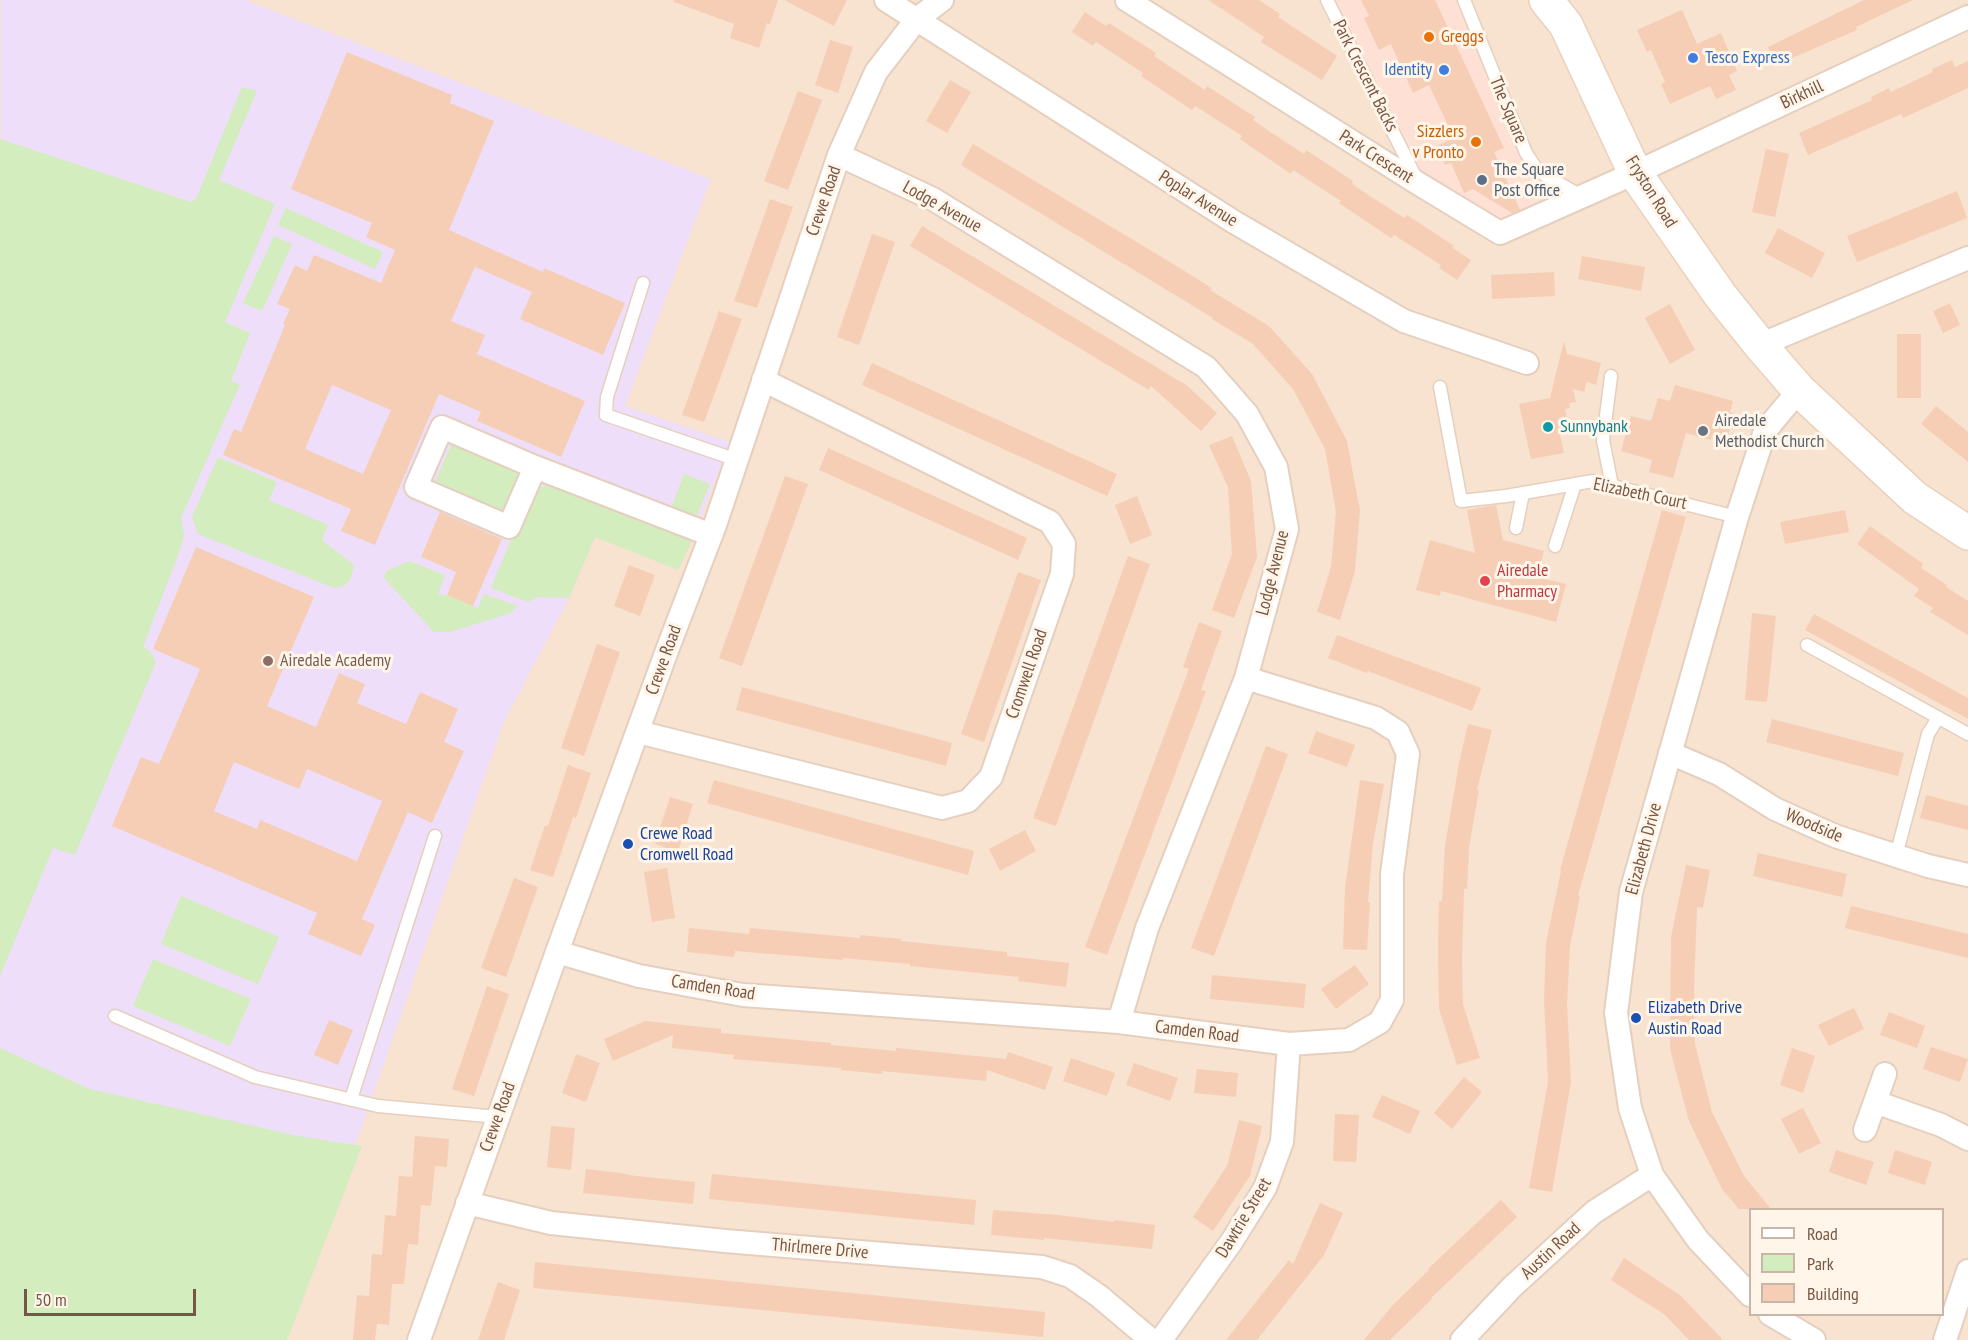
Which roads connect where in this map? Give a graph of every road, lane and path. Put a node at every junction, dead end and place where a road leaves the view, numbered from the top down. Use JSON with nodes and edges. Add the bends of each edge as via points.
{"nodes":[{"id":1,"x":886,"y":0,"type":"edge"},
{"id":2,"x":942,"y":0,"type":"edge"},
{"id":3,"x":1127,"y":0,"type":"edge"},
{"id":4,"x":1326,"y":0,"type":"edge"},
{"id":5,"x":1464,"y":0,"type":"edge"},
{"id":6,"x":1546,"y":0,"type":"edge"},
{"id":7,"x":1564,"y":13,"type":"edge"},
{"id":8,"x":1968,"y":17,"type":"edge"},
{"id":9,"x":917,"y":19,"type":"junction"},
{"id":10,"x":839,"y":155,"type":"junction"},
{"id":11,"x":1635,"y":173,"type":"junction"},
{"id":12,"x":1419,"y":184,"type":"junction"},
{"id":13,"x":1581,"y":196,"type":"junction"},
{"id":14,"x":1968,"y":258,"type":"edge"},
{"id":15,"x":643,"y":283,"type":"dead end"},
{"id":16,"x":1760,"y":345,"type":"junction"},
{"id":17,"x":1527,"y":363,"type":"dead end"},
{"id":18,"x":1611,"y":376,"type":"dead end"},
{"id":19,"x":763,"y":380,"type":"junction"},
{"id":20,"x":1440,"y":387,"type":"dead end"},
{"id":21,"x":1799,"y":390,"type":"junction"},
{"id":22,"x":737,"y":460,"type":"junction"},
{"id":23,"x":535,"y":467,"type":"junction"},
{"id":24,"x":1575,"y":484,"type":"junction"},
{"id":25,"x":1612,"y":486,"type":"junction"},
{"id":26,"x":1523,"y":493,"type":"junction"},
{"id":27,"x":1737,"y":517,"type":"junction"},
{"id":28,"x":1516,"y":528,"type":"dead end"},
{"id":29,"x":1968,"y":533,"type":"edge"},
{"id":30,"x":711,"y":536,"type":"junction"},
{"id":31,"x":1555,"y":546,"type":"dead end"},
{"id":32,"x":1807,"y":645,"type":"dead end"},
{"id":33,"x":1246,"y":678,"type":"junction"},
{"id":34,"x":1938,"y":718,"type":"junction"},
{"id":35,"x":638,"y":732,"type":"junction"},
{"id":36,"x":1968,"y":734,"type":"edge"},
{"id":37,"x":1670,"y":753,"type":"junction"},
{"id":38,"x":435,"y":836,"type":"dead end"},
{"id":39,"x":1896,"y":856,"type":"junction"},
{"id":40,"x":1968,"y":875,"type":"edge"},
{"id":41,"x":557,"y":952,"type":"junction"},
{"id":42,"x":114,"y":1016,"type":"dead end"},
{"id":43,"x":1119,"y":1022,"type":"junction"},
{"id":44,"x":1289,"y":1044,"type":"junction"},
{"id":45,"x":1885,"y":1074,"type":"dead end"},
{"id":46,"x":351,"y":1099,"type":"junction"},
{"id":47,"x":1875,"y":1102,"type":"junction"},
{"id":48,"x":498,"y":1117,"type":"junction"},
{"id":49,"x":1865,"y":1130,"type":"dead end"},
{"id":50,"x":1968,"y":1139,"type":"edge"},
{"id":51,"x":1652,"y":1175,"type":"junction"},
{"id":52,"x":467,"y":1203,"type":"junction"},
{"id":53,"x":1968,"y":1271,"type":"edge"},
{"id":54,"x":1749,"y":1294,"type":"edge"},
{"id":55,"x":1773,"y":1316,"type":"edge"},
{"id":56,"x":1469,"y":1338,"type":"edge"},
{"id":57,"x":419,"y":1340,"type":"edge"},
{"id":58,"x":1151,"y":1340,"type":"edge"},
{"id":59,"x":1161,"y":1340,"type":"edge"},
{"id":60,"x":1814,"y":1340,"type":"edge"},
{"id":61,"x":1945,"y":1340,"type":"edge"}],
"edges":[{"from":1,"to":9,"type":"street","name":"Poplar Avenue"},
{"from":2,"to":9,"type":"street","name":"Crewe Road"},
{"from":3,"to":12,"type":"street","name":"Park Crescent"},
{"from":4,"to":12,"type":"lane","name":"Park Crescent Backs"},
{"from":5,"to":13,"type":"lane","name":"The Square","via":[[1527,153],[1543,174]]},
{"from":6,"to":7,"type":"street","name":"Fryston Road"},
{"from":7,"to":11,"type":"street","name":"Fryston Road"},
{"from":8,"to":11,"type":"street","name":"Birkhill"},
{"from":9,"to":10,"type":"street","name":"Crewe Road","via":[[876,72]]},
{"from":9,"to":17,"type":"street","name":"Poplar Avenue","via":[[1234,222],[1404,321]]},
{"from":10,"to":19,"type":"street","name":"Crewe Road"},
{"from":10,"to":33,"type":"street","name":"Lodge Avenue","via":[[933,199],[1206,367],[1247,414],[1276,467],[1287,529]]},
{"from":11,"to":13,"type":"street","name":"Park Crescent"},
{"from":11,"to":16,"type":"street","name":"Fryston Road"},
{"from":12,"to":13,"type":"street","name":"Park Crescent","via":[[1500,233]]},
{"from":14,"to":16,"type":"street"},
{"from":15,"to":22,"type":"lane","via":[[607,397],[606,415]]},
{"from":16,"to":21,"type":"street","name":"Fryston Road"},
{"from":18,"to":25,"type":"lane","via":[[1603,440]]},
{"from":19,"to":22,"type":"street","name":"Crewe Road"},
{"from":19,"to":35,"type":"street","name":"Cromwell Road","via":[[1050,522],[1064,544],[1062,574],[994,766],[990,777],[968,801],[942,808]]},
{"from":20,"to":26,"type":"lane","name":"Elizabeth Court","via":[[1461,501]]},
{"from":21,"to":27,"type":"street","name":"Elizabeth Drive","via":[[1765,431]]},
{"from":21,"to":29,"type":"street","name":"Fryston Road","via":[[1915,498]]},
{"from":22,"to":30,"type":"street","name":"Crewe Road"},
{"from":23,"to":23,"type":"street","via":[[442,427],[416,487],[509,527]]},
{"from":23,"to":30,"type":"street"},
{"from":24,"to":25,"type":"lane","name":"Elizabeth Court","via":[[1593,481]]},
{"from":24,"to":26,"type":"lane","name":"Elizabeth Court"},
{"from":24,"to":31,"type":"lane"},
{"from":25,"to":27,"type":"lane","name":"Elizabeth Court"},
{"from":26,"to":28,"type":"lane"},
{"from":27,"to":37,"type":"street","name":"Elizabeth Drive"},
{"from":30,"to":35,"type":"street","name":"Crewe Road"},
{"from":32,"to":34,"type":"lane"},
{"from":33,"to":43,"type":"street","name":"Lodge Avenue","via":[[1147,928]]},
{"from":33,"to":44,"type":"street","name":"Camden Road","via":[[1376,718],[1398,732],[1408,754],[1392,874],[1392,1000],[1380,1022],[1349,1040]]},
{"from":34,"to":36,"type":"lane"},
{"from":34,"to":39,"type":"lane","via":[[1928,734]]},
{"from":35,"to":41,"type":"street","name":"Crewe Road"},
{"from":37,"to":39,"type":"street","name":"Woodside","via":[[1719,774],[1775,809],[1835,836]]},
{"from":37,"to":51,"type":"street","name":"Elizabeth Drive","via":[[1631,892],[1616,1013],[1630,1108]]},
{"from":38,"to":46,"type":"lane"},
{"from":39,"to":40,"type":"street","name":"Woodside"},
{"from":41,"to":43,"type":"street","name":"Camden Road","via":[[639,976],[743,995]]},
{"from":41,"to":48,"type":"street","name":"Crewe Road"},
{"from":42,"to":46,"type":"lane","via":[[255,1077]]},
{"from":43,"to":44,"type":"street","name":"Camden Road"},
{"from":44,"to":59,"type":"street","name":"Dawtrie Street","via":[[1282,1142],[1265,1188]]},
{"from":45,"to":47,"type":"street"},
{"from":46,"to":48,"type":"lane","via":[[378,1106]]},
{"from":47,"to":49,"type":"street"},
{"from":47,"to":50,"type":"street","via":[[1941,1125]]},
{"from":48,"to":52,"type":"street","name":"Crewe Road"},
{"from":51,"to":54,"type":"street","name":"Elizabeth Drive","via":[[1698,1240]]},
{"from":51,"to":56,"type":"street","name":"Austin Road","via":[[1594,1212],[1512,1287]]},
{"from":52,"to":57,"type":"street","name":"Crewe Road"},
{"from":52,"to":58,"type":"street","name":"Thirlmere Drive","via":[[551,1223],[1042,1267],[1070,1276]]},
{"from":53,"to":61,"type":"street"},
{"from":55,"to":60,"type":"street"}]}
